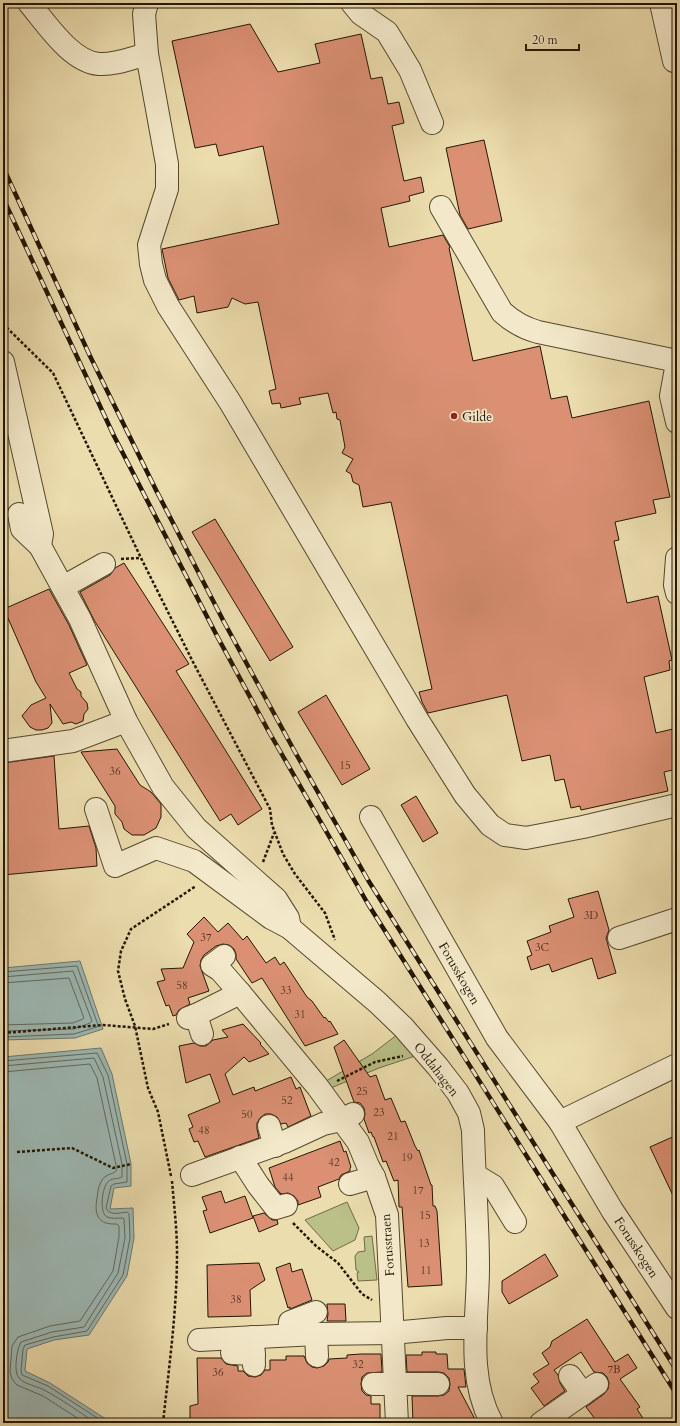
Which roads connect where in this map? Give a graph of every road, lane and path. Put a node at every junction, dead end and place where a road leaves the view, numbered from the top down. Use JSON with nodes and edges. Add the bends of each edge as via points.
{"nodes":[{"id":1,"x":29,"y":3,"type":"edge"},
{"id":2,"x":147,"y":3,"type":"edge"},
{"id":3,"x":352,"y":3,"type":"edge"},
{"id":4,"x":661,"y":3,"type":"edge"},
{"id":5,"x":147,"y":54,"type":"junction"},
{"id":6,"x":674,"y":61,"type":"dead end"},
{"id":7,"x":432,"y":122,"type":"dead end"},
{"id":8,"x":441,"y":207,"type":"dead end"},
{"id":9,"x":3,"y":324,"type":"edge"},
{"id":10,"x":3,"y":362,"type":"edge"},
{"id":11,"x":677,"y":362,"type":"edge"},
{"id":12,"x":8,"y":405,"type":"edge"},
{"id":13,"x":677,"y":422,"type":"edge"},
{"id":14,"x":19,"y":514,"type":"dead end"},
{"id":15,"x":40,"y":546,"type":"junction"},
{"id":16,"x":677,"y":558,"type":"edge"},
{"id":17,"x":104,"y":564,"type":"dead end"},
{"id":18,"x":63,"y":587,"type":"junction"},
{"id":19,"x":677,"y":593,"type":"edge"},
{"id":20,"x":126,"y":721,"type":"junction"},
{"id":21,"x":3,"y":751,"type":"edge"},
{"id":22,"x":677,"y":805,"type":"edge"},
{"id":23,"x":96,"y":809,"type":"dead end"},
{"id":24,"x":371,"y":817,"type":"dead end"},
{"id":25,"x":275,"y":833,"type":"junction"},
{"id":26,"x":213,"y":874,"type":"junction"},
{"id":27,"x":253,"y":877,"type":"junction"},
{"id":28,"x":677,"y":919,"type":"edge"},
{"id":29,"x":290,"y":928,"type":"junction"},
{"id":30,"x":619,"y":938,"type":"dead end"},
{"id":31,"x":330,"y":961,"type":"junction"},
{"id":32,"x":222,"y":963,"type":"dead end"},
{"id":33,"x":250,"y":997,"type":"junction"},
{"id":34,"x":202,"y":1013,"type":"joint"},
{"id":35,"x":135,"y":1026,"type":"junction"},
{"id":36,"x":3,"y":1033,"type":"edge"},
{"id":37,"x":423,"y":1050,"type":"junction"},
{"id":38,"x":677,"y":1065,"type":"edge"},
{"id":39,"x":331,"y":1106,"type":"junction"},
{"id":40,"x":560,"y":1122,"type":"junction"},
{"id":41,"x":17,"y":1152,"type":"dead end"},
{"id":42,"x":235,"y":1155,"type":"junction"},
{"id":43,"x":131,"y":1164,"type":"dead end"},
{"id":44,"x":192,"y":1175,"type":"dead end"},
{"id":45,"x":475,"y":1175,"type":"junction"},
{"id":46,"x":379,"y":1176,"type":"junction"},
{"id":47,"x":350,"y":1184,"type":"dead end"},
{"id":48,"x":274,"y":1207,"type":"joint"},
{"id":49,"x":515,"y":1222,"type":"dead end"},
{"id":50,"x":677,"y":1308,"type":"edge"},
{"id":51,"x":391,"y":1310,"type":"junction"},
{"id":52,"x":316,"y":1312,"type":"dead end"},
{"id":53,"x":476,"y":1328,"type":"junction"},
{"id":54,"x":392,"y":1333,"type":"junction"},
{"id":55,"x":289,"y":1335,"type":"junction"},
{"id":56,"x":199,"y":1340,"type":"dead end"},
{"id":57,"x":254,"y":1352,"type":"junction"},
{"id":58,"x":232,"y":1353,"type":"dead end"},
{"id":59,"x":570,"y":1376,"type":"dead end"},
{"id":60,"x":373,"y":1384,"type":"dead end"},
{"id":61,"x":395,"y":1384,"type":"junction"},
{"id":62,"x":438,"y":1384,"type":"dead end"},
{"id":63,"x":390,"y":1422,"type":"edge"},
{"id":64,"x":163,"y":1423,"type":"edge"},
{"id":65,"x":492,"y":1423,"type":"edge"},
{"id":66,"x":541,"y":1423,"type":"edge"}],
"edges":[{"from":1,"to":5,"type":"street","via":[[67,47],[89,62],[106,64]]},
{"from":2,"to":5,"type":"street","via":[[144,14]]},
{"from":3,"to":7,"type":"street","via":[[361,14],[387,32],[410,70]]},
{"from":4,"to":6,"type":"street"},
{"from":5,"to":22,"type":"street","via":[[167,164],[167,189],[150,245],[155,280],[168,306],[230,402],[417,719],[465,795],[490,825],[505,835],[526,838]]},
{"from":8,"to":11,"type":"street","via":[[502,312],[515,324],[525,329]]},
{"from":9,"to":25,"type":"path","via":[[53,372],[193,662],[270,809]]},
{"from":10,"to":12,"type":"street"},
{"from":11,"to":13,"type":"street","via":[[671,396]]},
{"from":12,"to":15,"type":"street","via":[[42,534]]},
{"from":14,"to":15,"type":"street","via":[[22,529]]},
{"from":15,"to":18,"type":"street","name":"Oddahagen"},
{"from":16,"to":19,"type":"street"},
{"from":17,"to":18,"type":"street"},
{"from":18,"to":20,"type":"street","name":"Oddahagen"},
{"from":20,"to":21,"type":"street","via":[[73,741]]},
{"from":20,"to":27,"type":"street","name":"Oddahagen","via":[[163,787],[192,823]]},
{"from":23,"to":26,"type":"street","via":[[115,866],[156,848],[194,861]]},
{"from":24,"to":40,"type":"street","name":"Forusskogen","via":[[497,1038]]},
{"from":25,"to":27,"type":"path","via":[[264,860]]},
{"from":25,"to":31,"type":"path","via":[[283,854],[295,874],[325,913],[336,940]]},
{"from":26,"to":29,"type":"street","via":[[271,918]]},
{"from":26,"to":35,"type":"path","via":[[131,929],[121,951],[118,971]]},
{"from":27,"to":29,"type":"street","name":"Oddahagen","via":[[276,899],[288,918]]},
{"from":28,"to":30,"type":"street"},
{"from":29,"to":31,"type":"street","name":"Oddahagen"},
{"from":31,"to":37,"type":"street","name":"Oddahagen","via":[[377,1002]]},
{"from":32,"to":33,"type":"street","name":"Forusstraen"},
{"from":33,"to":34,"type":"street"},
{"from":33,"to":39,"type":"street","name":"Forusstraen","via":[[274,1026],[286,1048],[310,1068]]},
{"from":34,"to":35,"type":"path","via":[[153,1028]]},
{"from":35,"to":36,"type":"path","via":[[103,1025]]},
{"from":35,"to":64,"type":"path","via":[[142,1064],[158,1112],[171,1173],[177,1229],[175,1301]]},
{"from":37,"to":39,"type":"path","via":[[375,1062]]},
{"from":37,"to":45,"type":"street","name":"Oddahagen","via":[[458,1093],[469,1113],[473,1130]]},
{"from":38,"to":40,"type":"street"},
{"from":39,"to":42,"type":"street"},
{"from":39,"to":46,"type":"street","name":"Forusstraen","via":[[364,1139]]},
{"from":40,"to":50,"type":"street","name":"Forusskogen","via":[[612,1210]]},
{"from":41,"to":43,"type":"path","via":[[72,1148],[113,1168]]},
{"from":42,"to":44,"type":"street"},
{"from":42,"to":48,"type":"street","via":[[258,1185],[257,1198]]},
{"from":45,"to":49,"type":"street","via":[[493,1186]]},
{"from":45,"to":53,"type":"street","name":"Oddahagen","via":[[478,1268]]},
{"from":46,"to":47,"type":"street"},
{"from":46,"to":51,"type":"street","name":"Forusstraen","via":[[393,1212],[395,1267]]},
{"from":48,"to":51,"type":"path","via":[[338,1263],[362,1294]]},
{"from":51,"to":54,"type":"street","name":"Forusstraen"},
{"from":52,"to":55,"type":"street","via":[[290,1322]]},
{"from":53,"to":54,"type":"street"},
{"from":53,"to":65,"type":"street","name":"Oddahagen","via":[[478,1382]]},
{"from":54,"to":55,"type":"street","via":[[317,1345]]},
{"from":54,"to":61,"type":"street","name":"Forusstraen"},
{"from":55,"to":57,"type":"street"},
{"from":56,"to":57,"type":"street"},
{"from":57,"to":58,"type":"street"},
{"from":59,"to":66,"type":"street","via":[[590,1389]]},
{"from":60,"to":61,"type":"street"},
{"from":61,"to":62,"type":"street"},
{"from":61,"to":63,"type":"street","name":"Forusstraen"}]}
